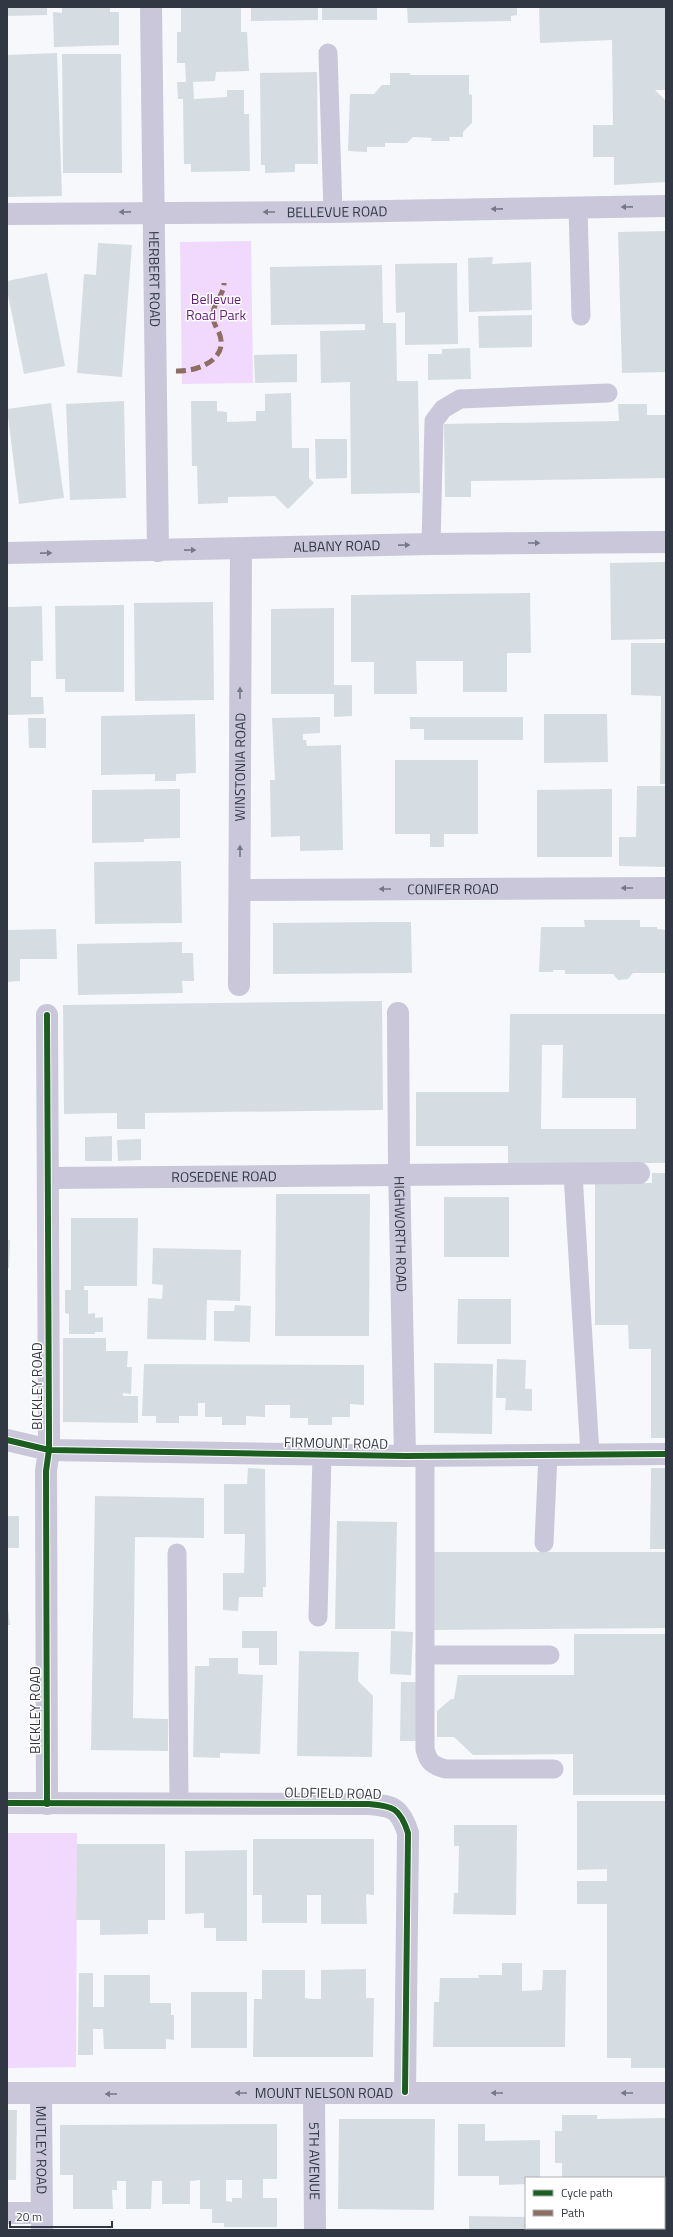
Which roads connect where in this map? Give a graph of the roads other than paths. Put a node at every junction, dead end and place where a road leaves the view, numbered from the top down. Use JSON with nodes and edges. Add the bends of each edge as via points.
{"nodes":[{"id":1,"x":151,"y":7,"type":"edge"},
{"id":2,"x":328,"y":53,"type":"dead end"},
{"id":3,"x":666,"y":206,"type":"edge"},
{"id":4,"x":578,"y":208,"type":"junction"},
{"id":5,"x":154,"y":212,"type":"junction"},
{"id":6,"x":334,"y":212,"type":"junction"},
{"id":7,"x":7,"y":214,"type":"edge"},
{"id":8,"x":581,"y":316,"type":"dead end"},
{"id":9,"x":608,"y":393,"type":"dead end"},
{"id":10,"x":666,"y":542,"type":"edge"},
{"id":11,"x":431,"y":544,"type":"junction"},
{"id":12,"x":241,"y":549,"type":"junction"},
{"id":13,"x":158,"y":551,"type":"junction"},
{"id":14,"x":7,"y":553,"type":"edge"},
{"id":15,"x":666,"y":888,"type":"edge"},
{"id":16,"x":240,"y":890,"type":"junction"},
{"id":17,"x":239,"y":985,"type":"dead end"},
{"id":18,"x":398,"y":1013,"type":"dead end"},
{"id":19,"x":48,"y":1016,"type":"dead end"},
{"id":20,"x":639,"y":1173,"type":"dead end"},
{"id":21,"x":399,"y":1174,"type":"junction"},
{"id":22,"x":573,"y":1174,"type":"junction"},
{"id":23,"x":48,"y":1178,"type":"junction"},
{"id":24,"x":7,"y":1440,"type":"edge"},
{"id":25,"x":49,"y":1450,"type":"junction"},
{"id":26,"x":322,"y":1454,"type":"junction"},
{"id":27,"x":590,"y":1454,"type":"junction"},
{"id":28,"x":666,"y":1454,"type":"edge"},
{"id":29,"x":548,"y":1455,"type":"junction"},
{"id":30,"x":415,"y":1456,"type":"junction"},
{"id":31,"x":544,"y":1543,"type":"dead end"},
{"id":32,"x":177,"y":1553,"type":"dead end"},
{"id":33,"x":318,"y":1617,"type":"dead end"},
{"id":34,"x":425,"y":1655,"type":"junction"},
{"id":35,"x":550,"y":1655,"type":"dead end"},
{"id":36,"x":554,"y":1769,"type":"dead end"},
{"id":37,"x":7,"y":1803,"type":"edge"},
{"id":38,"x":47,"y":1804,"type":"junction"},
{"id":39,"x":179,"y":1804,"type":"junction"},
{"id":40,"x":405,"y":2092,"type":"junction"},
{"id":41,"x":7,"y":2093,"type":"edge"},
{"id":42,"x":314,"y":2093,"type":"junction"},
{"id":43,"x":666,"y":2093,"type":"edge"},
{"id":44,"x":41,"y":2094,"type":"junction"},
{"id":45,"x":7,"y":2213,"type":"edge"},
{"id":46,"x":42,"y":2221,"type":"edge"},
{"id":47,"x":315,"y":2230,"type":"edge"}],
"edges":[{"from":1,"to":5,"type":"street","name":"HERBERT ROAD"},
{"from":2,"to":6,"type":"lane"},
{"from":3,"to":4,"type":"street","name":"BELLEVUE ROAD","one_way":true},
{"from":4,"to":6,"type":"street","name":"BELLEVUE ROAD","one_way":true},
{"from":4,"to":8,"type":"lane"},
{"from":6,"to":5,"type":"street","name":"BELLEVUE ROAD","one_way":true},
{"from":5,"to":7,"type":"street","name":"BELLEVUE ROAD","one_way":true},
{"from":5,"to":13,"type":"street","name":"HERBERT ROAD"},
{"from":9,"to":11,"type":"lane","via":[[460,399],[443,409],[434,421]]},
{"from":11,"to":10,"type":"street","name":"ALBANY ROAD","one_way":true},
{"from":12,"to":11,"type":"street","name":"ALBANY ROAD","one_way":true},
{"from":13,"to":12,"type":"street","name":"ALBANY ROAD","one_way":true},
{"from":16,"to":12,"type":"street","name":"WINSTONIA ROAD","one_way":true},
{"from":14,"to":13,"type":"street","name":"ALBANY ROAD","one_way":true},
{"from":15,"to":16,"type":"street","name":"CONIFER ROAD","one_way":true},
{"from":16,"to":17,"type":"street","name":"WINSTONIA ROAD"},
{"from":18,"to":21,"type":"street","name":"HIGHWORTH ROAD"},
{"from":19,"to":23,"type":"street","name":"BICKLEY ROAD"},
{"from":20,"to":22,"type":"street","name":"ROSEDENE ROAD"},
{"from":21,"to":22,"type":"street","name":"ROSEDENE ROAD"},
{"from":21,"to":23,"type":"street","name":"ROSEDENE ROAD"},
{"from":21,"to":30,"type":"street","name":"HIGHWORTH ROAD"},
{"from":22,"to":27,"type":"lane"},
{"from":23,"to":25,"type":"street","name":"BICKLEY ROAD"},
{"from":24,"to":25,"type":"street","name":"FIRMOUNT ROAD"},
{"from":25,"to":26,"type":"street","name":"FIRMOUNT ROAD"},
{"from":25,"to":38,"type":"street","name":"BICKLEY ROAD","via":[[46,1471]]},
{"from":26,"to":30,"type":"street","name":"FIRMOUNT ROAD"},
{"from":26,"to":33,"type":"lane"},
{"from":27,"to":28,"type":"street","name":"FIRMOUNT ROAD"},
{"from":27,"to":29,"type":"street","name":"FIRMOUNT ROAD"},
{"from":29,"to":30,"type":"street","name":"FIRMOUNT ROAD"},
{"from":29,"to":31,"type":"lane"},
{"from":30,"to":34,"type":"lane"},
{"from":32,"to":39,"type":"lane"},
{"from":34,"to":35,"type":"lane"},
{"from":34,"to":36,"type":"lane","via":[[425,1749],[428,1760],[435,1767]]},
{"from":37,"to":38,"type":"street","name":"OLDFIELD ROAD"},
{"from":38,"to":39,"type":"street","name":"OLDFIELD ROAD"},
{"from":39,"to":40,"type":"street","name":"OLDFIELD ROAD","via":[[369,1804],[390,1806],[402,1817],[408,1839]]},
{"from":40,"to":42,"type":"street","name":"MOUNT NELSON ROAD"},
{"from":43,"to":40,"type":"street","name":"MOUNT NELSON ROAD","one_way":true},
{"from":41,"to":44,"type":"street","name":"MOUNT NELSON ROAD"},
{"from":42,"to":44,"type":"street","name":"MOUNT NELSON ROAD","one_way":true},
{"from":42,"to":47,"type":"street","name":"5TH AVENUE"},
{"from":44,"to":46,"type":"street","name":"MUTLEY ROAD"},
{"from":45,"to":46,"type":"street"}]}
